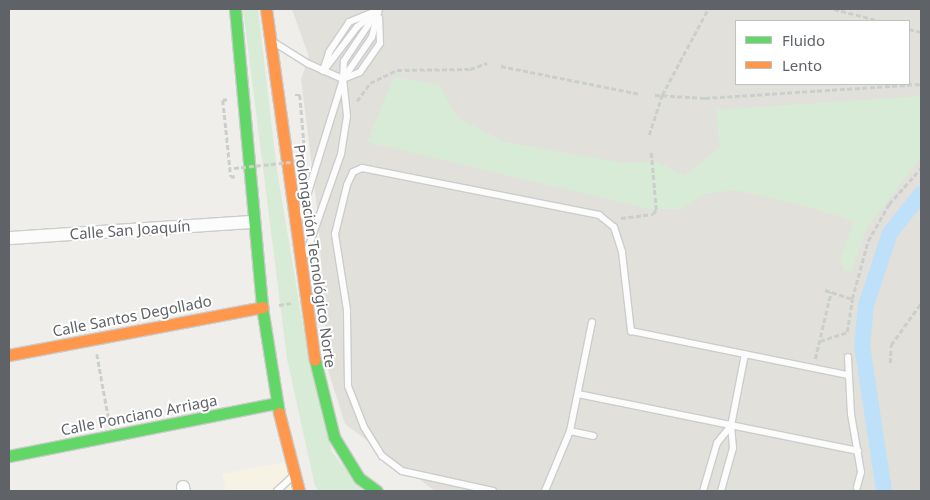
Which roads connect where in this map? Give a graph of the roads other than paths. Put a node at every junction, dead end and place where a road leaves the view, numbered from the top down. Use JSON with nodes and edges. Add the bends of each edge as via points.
{"nodes":[{"id":1,"x":235,"y":9,"type":"edge"},
{"id":2,"x":266,"y":9,"type":"edge"},
{"id":3,"x":379,"y":9,"type":"edge"},
{"id":4,"x":270,"y":39,"type":"junction"},
{"id":5,"x":323,"y":71,"type":"junction"},
{"id":6,"x":344,"y":79,"type":"junction"},
{"id":7,"x":252,"y":222,"type":"junction"},
{"id":8,"x":296,"y":232,"type":"junction"},
{"id":9,"x":9,"y":238,"type":"edge"},
{"id":10,"x":300,"y":272,"type":"junction"},
{"id":11,"x":262,"y":307,"type":"junction"},
{"id":12,"x":592,"y":322,"type":"dead end"},
{"id":13,"x":745,"y":354,"type":"junction"},
{"id":14,"x":9,"y":355,"type":"edge"},
{"id":15,"x":848,"y":358,"type":"dead end"},
{"id":16,"x":848,"y":375,"type":"junction"},
{"id":17,"x":578,"y":394,"type":"junction"},
{"id":18,"x":276,"y":403,"type":"junction"},
{"id":19,"x":731,"y":426,"type":"junction"},
{"id":20,"x":570,"y":431,"type":"junction"},
{"id":21,"x":592,"y":436,"type":"dead end"},
{"id":22,"x":858,"y":451,"type":"junction"},
{"id":23,"x":9,"y":456,"type":"edge"},
{"id":24,"x":294,"y":474,"type":"junction"},
{"id":25,"x":857,"y":487,"type":"dead end"},
{"id":26,"x":277,"y":491,"type":"edge"},
{"id":27,"x":299,"y":491,"type":"edge"},
{"id":28,"x":377,"y":491,"type":"edge"},
{"id":29,"x":493,"y":491,"type":"edge"},
{"id":30,"x":545,"y":491,"type":"edge"},
{"id":31,"x":703,"y":491,"type":"edge"},
{"id":32,"x":721,"y":491,"type":"edge"}],
"edges":[{"from":1,"to":7,"type":"main road"},
{"from":2,"to":4,"type":"main road","name":"Prolongación Tecnológico Norte"},
{"from":3,"to":5,"type":"lane","via":[[349,22],[329,52]]},
{"from":3,"to":6,"type":"lane","via":[[344,61]]},
{"from":3,"to":6,"type":"lane","via":[[380,43],[360,72]]},
{"from":4,"to":5,"type":"lane"},
{"from":4,"to":8,"type":"main road","name":"Prolongación Tecnológico Norte"},
{"from":5,"to":6,"type":"lane"},
{"from":6,"to":8,"type":"lane"},
{"from":6,"to":10,"type":"lane","via":[[347,116],[341,154]]},
{"from":7,"to":9,"type":"street","name":"Calle San Joaquín"},
{"from":7,"to":11,"type":"main road"},
{"from":8,"to":10,"type":"main road","name":"Prolongación Tecnológico Norte"},
{"from":10,"to":28,"type":"main road","name":"Prolongación Tecnológico Norte","via":[[317,376],[334,437],[359,478]]},
{"from":11,"to":14,"type":"main road","name":"Calle Santos Degollado"},
{"from":11,"to":18,"type":"main road"},
{"from":12,"to":17,"type":"lane"},
{"from":13,"to":16,"type":"lane"},
{"from":13,"to":19,"type":"lane"},
{"from":13,"to":29,"type":"lane","via":[[631,330],[622,252],[609,221],[599,215],[362,168],[353,172],[335,234],[347,310],[348,386],[364,427],[382,456],[402,471]]},
{"from":15,"to":16,"type":"lane"},
{"from":16,"to":22,"type":"lane"},
{"from":17,"to":19,"type":"lane"},
{"from":17,"to":20,"type":"lane"},
{"from":18,"to":23,"type":"main road","name":"Calle Ponciano Arriaga"},
{"from":18,"to":24,"type":"main road"},
{"from":19,"to":22,"type":"lane"},
{"from":19,"to":31,"type":"lane","via":[[717,443]]},
{"from":19,"to":32,"type":"lane","via":[[733,448]]},
{"from":20,"to":21,"type":"lane"},
{"from":20,"to":30,"type":"lane"},
{"from":22,"to":25,"type":"lane","via":[[862,472]]},
{"from":24,"to":26,"type":"lane"},
{"from":24,"to":27,"type":"main road"}]}
